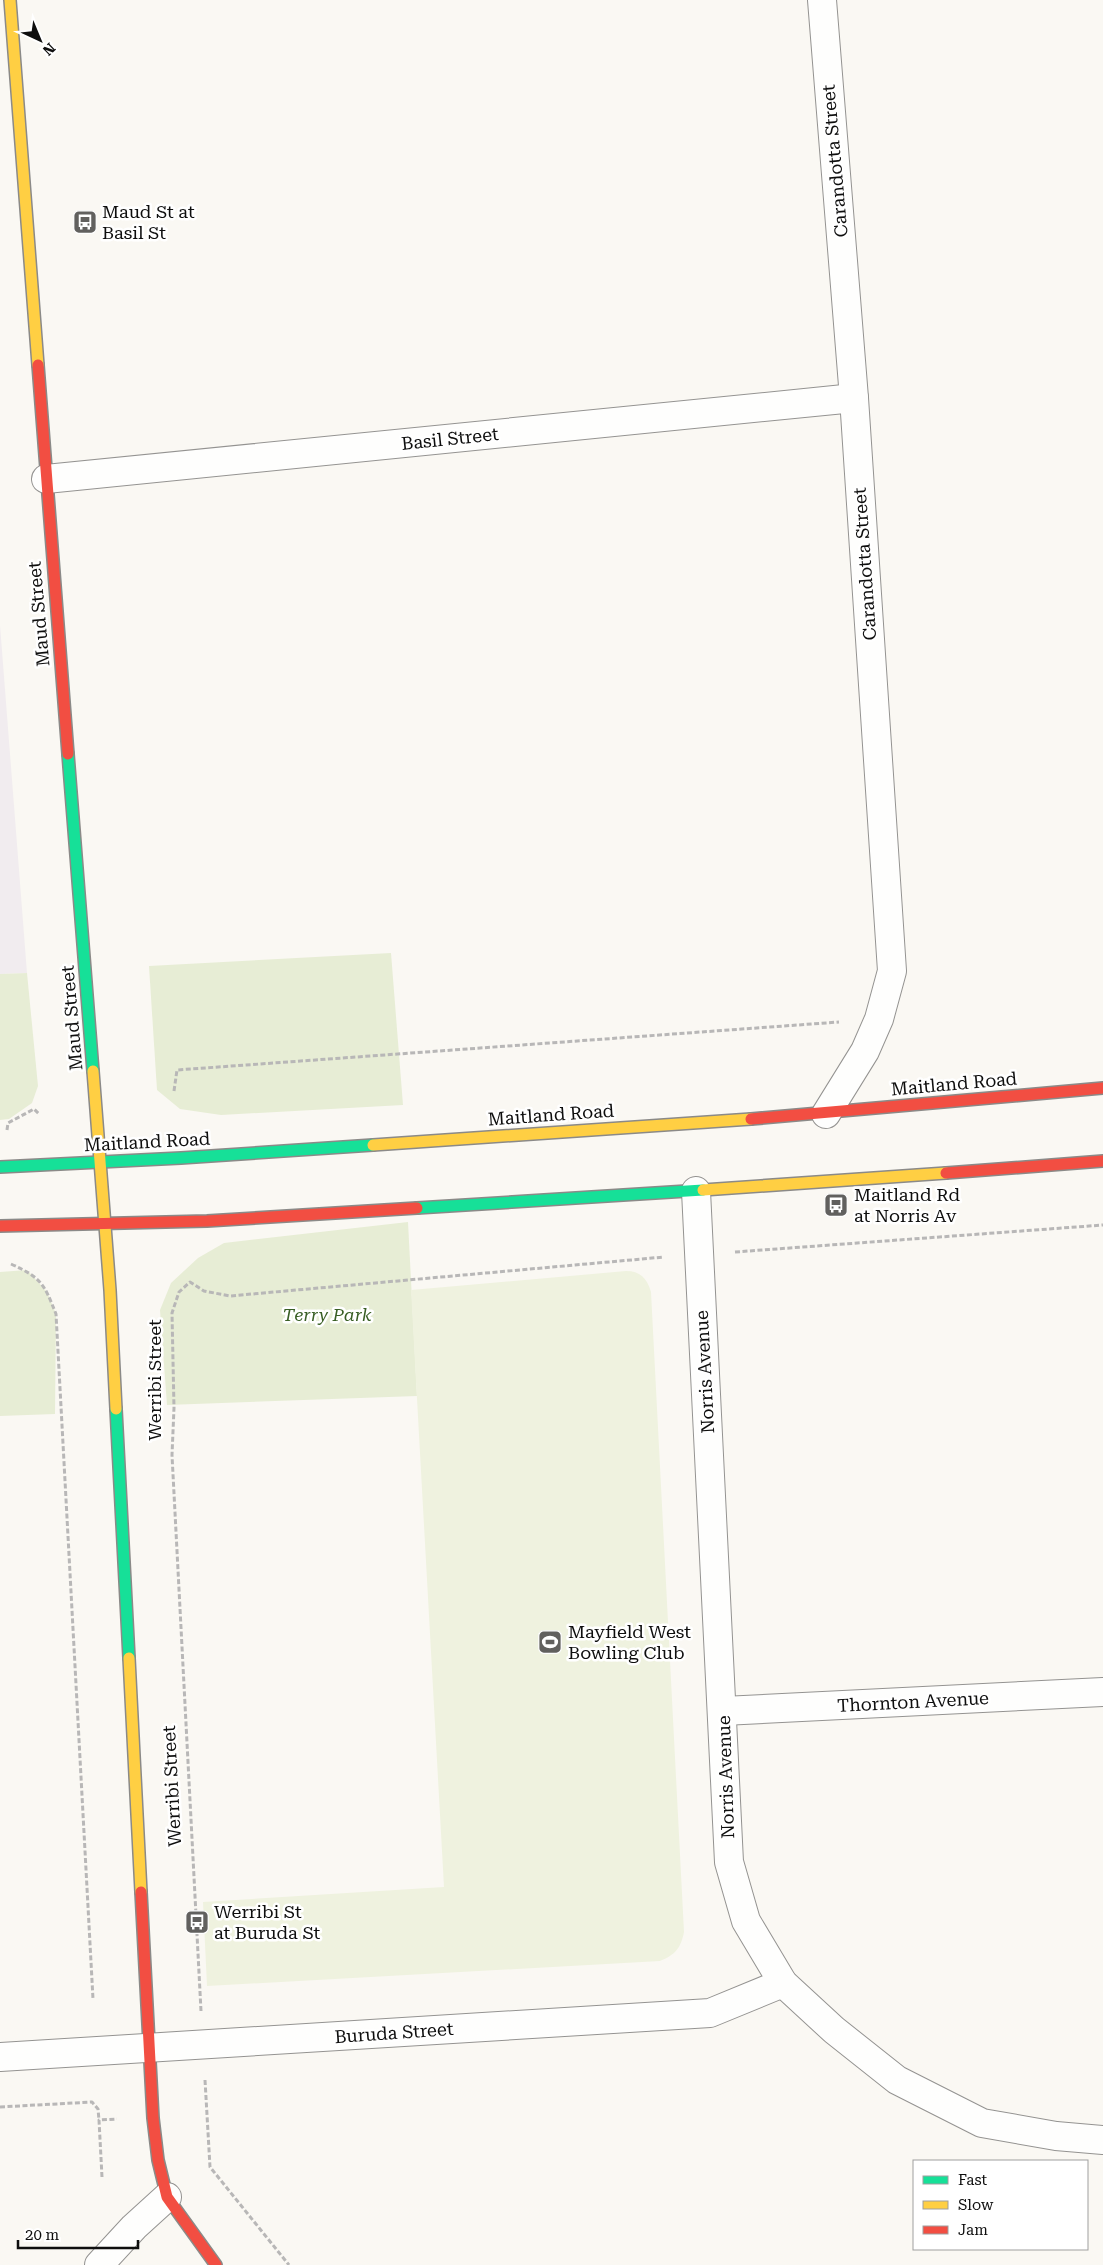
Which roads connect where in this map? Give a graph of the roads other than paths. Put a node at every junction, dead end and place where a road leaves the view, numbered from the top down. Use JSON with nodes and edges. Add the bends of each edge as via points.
{"nodes":[{"id":1,"x":10,"y":0,"type":"edge"},
{"id":2,"x":822,"y":0,"type":"edge"},
{"id":3,"x":854,"y":398,"type":"junction"},
{"id":4,"x":46,"y":479,"type":"junction"},
{"id":5,"x":1103,"y":1088,"type":"edge"},
{"id":6,"x":826,"y":1114,"type":"junction"},
{"id":7,"x":1103,"y":1161,"type":"edge"},
{"id":8,"x":101,"y":1162,"type":"junction"},
{"id":9,"x":0,"y":1167,"type":"edge"},
{"id":10,"x":696,"y":1192,"type":"junction"},
{"id":11,"x":104,"y":1225,"type":"junction"},
{"id":12,"x":0,"y":1226,"type":"edge"},
{"id":13,"x":1103,"y":1692,"type":"edge"},
{"id":14,"x":723,"y":1711,"type":"junction"},
{"id":15,"x":783,"y":1983,"type":"junction"},
{"id":16,"x":149,"y":2049,"type":"junction"},
{"id":17,"x":0,"y":2057,"type":"edge"},
{"id":18,"x":1103,"y":2140,"type":"edge"},
{"id":19,"x":167,"y":2197,"type":"junction"},
{"id":20,"x":99,"y":2265,"type":"edge"},
{"id":21,"x":216,"y":2265,"type":"edge"}],
"edges":[{"from":1,"to":4,"type":"main road","name":"Maud Street"},
{"from":2,"to":3,"type":"street","name":"Carandotta Street"},
{"from":3,"to":4,"type":"street","name":"Basil Street"},
{"from":3,"to":6,"type":"street","name":"Carandotta Street","via":[[892,971],[880,1019]]},
{"from":4,"to":8,"type":"main road","name":"Maud Street"},
{"from":5,"to":6,"type":"main road","name":"Maitland Road"},
{"from":6,"to":8,"type":"main road","name":"Maitland Road"},
{"from":7,"to":10,"type":"main road"},
{"from":8,"to":9,"type":"main road","name":"Maitland Road"},
{"from":8,"to":11,"type":"main road","name":"Maud Street"},
{"from":10,"to":11,"type":"main road"},
{"from":10,"to":14,"type":"street","name":"Norris Avenue"},
{"from":11,"to":12,"type":"main road"},
{"from":11,"to":16,"type":"main road","name":"Werribi Street"},
{"from":13,"to":14,"type":"street","name":"Thornton Avenue"},
{"from":14,"to":15,"type":"street","name":"Norris Avenue","via":[[729,1862],[746,1921]]},
{"from":15,"to":16,"type":"street","name":"Buruda Street","via":[[710,2013]]},
{"from":15,"to":18,"type":"street","name":"Norris Avenue","via":[[834,2030],[897,2080],[982,2123],[1056,2136]]},
{"from":16,"to":17,"type":"street","name":"Buruda Street"},
{"from":16,"to":19,"type":"main road","name":"Werribi Street","via":[[158,2160]]},
{"from":19,"to":20,"type":"street","via":[[134,2226]]},
{"from":19,"to":21,"type":"main road"}]}
